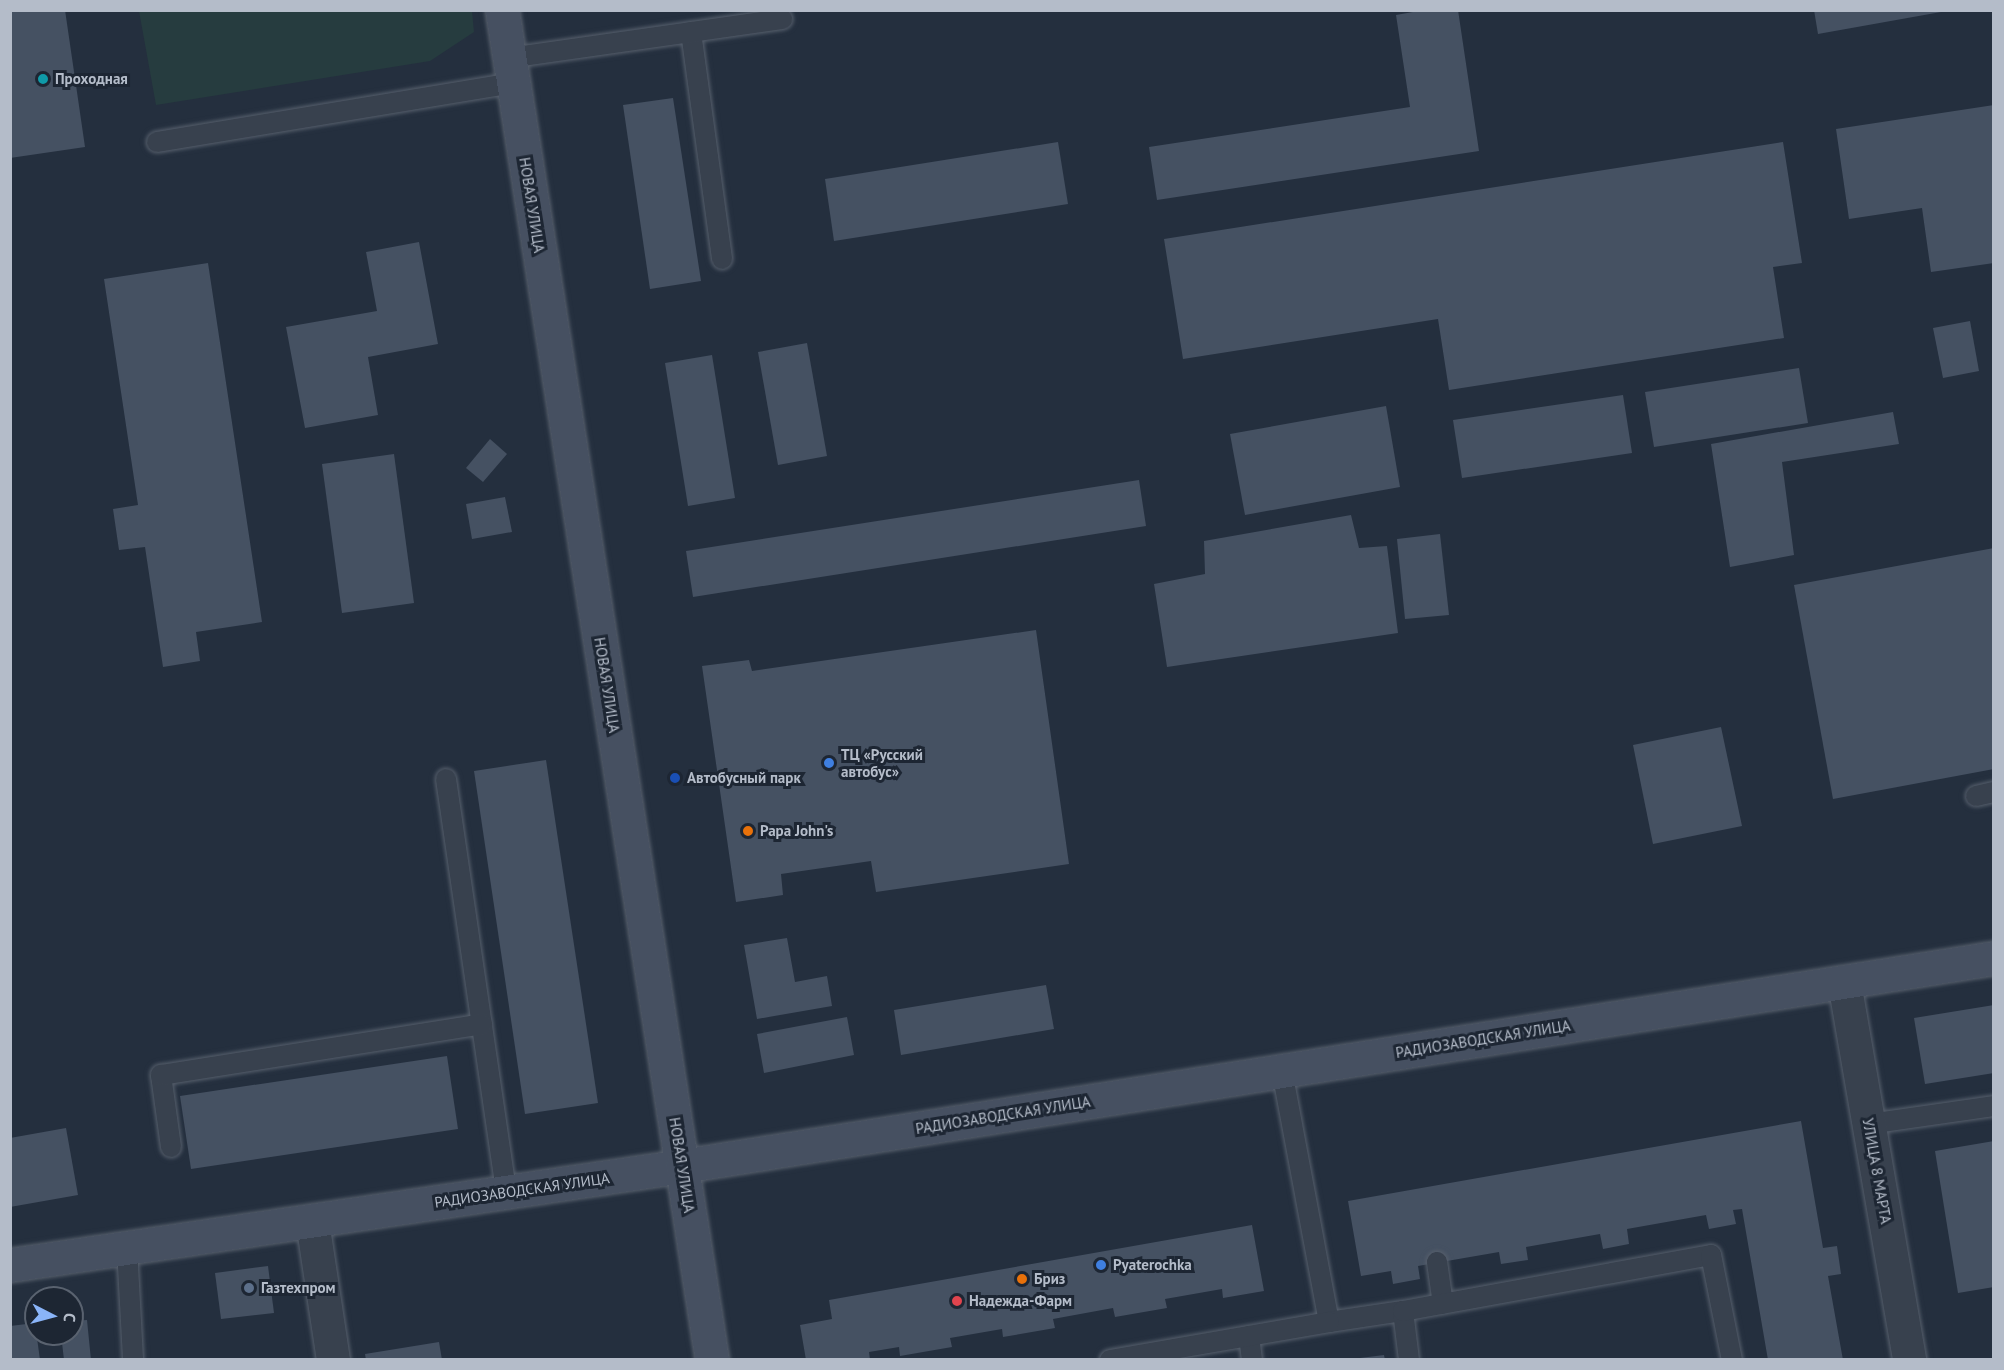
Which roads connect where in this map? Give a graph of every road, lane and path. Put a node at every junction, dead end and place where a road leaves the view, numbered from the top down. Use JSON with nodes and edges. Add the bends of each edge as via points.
{"nodes":[{"id":1,"x":502,"y":10,"type":"edge"},
{"id":2,"x":782,"y":19,"type":"dead end"},
{"id":3,"x":691,"y":32,"type":"junction"},
{"id":4,"x":511,"y":70,"type":"junction"},
{"id":5,"x":158,"y":142,"type":"dead end"},
{"id":6,"x":722,"y":259,"type":"dead end"},
{"id":7,"x":446,"y":779,"type":"dead end"},
{"id":8,"x":1994,"y":958,"type":"edge"},
{"id":9,"x":1844,"y":982,"type":"junction"},
{"id":10,"x":482,"y":1024,"type":"junction"},
{"id":11,"x":1282,"y":1071,"type":"junction"},
{"id":12,"x":1994,"y":1106,"type":"edge"},
{"id":13,"x":1869,"y":1124,"type":"junction"},
{"id":14,"x":171,"y":1147,"type":"dead end"},
{"id":15,"x":682,"y":1166,"type":"junction"},
{"id":16,"x":506,"y":1192,"type":"junction"},
{"id":17,"x":312,"y":1221,"type":"junction"},
{"id":18,"x":127,"y":1248,"type":"junction"},
{"id":19,"x":1437,"y":1262,"type":"dead end"},
{"id":20,"x":10,"y":1265,"type":"edge"},
{"id":21,"x":1443,"y":1304,"type":"junction"},
{"id":22,"x":1402,"y":1311,"type":"junction"},
{"id":23,"x":1329,"y":1322,"type":"junction"},
{"id":24,"x":1249,"y":1336,"type":"junction"},
{"id":25,"x":133,"y":1359,"type":"edge"},
{"id":26,"x":333,"y":1359,"type":"edge"},
{"id":27,"x":712,"y":1359,"type":"edge"},
{"id":28,"x":1110,"y":1359,"type":"edge"},
{"id":29,"x":1252,"y":1359,"type":"edge"},
{"id":30,"x":1409,"y":1359,"type":"edge"},
{"id":31,"x":1732,"y":1359,"type":"edge"},
{"id":32,"x":1910,"y":1359,"type":"edge"}],
"edges":[{"from":1,"to":4,"type":"street","name":"НОВАЯ УЛИЦА"},
{"from":2,"to":3,"type":"lane"},
{"from":3,"to":4,"type":"lane"},
{"from":3,"to":6,"type":"lane"},
{"from":4,"to":5,"type":"lane"},
{"from":4,"to":15,"type":"street","name":"НОВАЯ УЛИЦА"},
{"from":7,"to":10,"type":"lane"},
{"from":8,"to":9,"type":"street","name":"РАДИОЗАВОДСКАЯ УЛИЦА"},
{"from":9,"to":11,"type":"street","name":"РАДИОЗАВОДСКАЯ УЛИЦА"},
{"from":9,"to":13,"type":"street","name":"УЛИЦА 8 МАРТА"},
{"from":10,"to":14,"type":"lane","via":[[161,1075]]},
{"from":10,"to":16,"type":"lane"},
{"from":11,"to":15,"type":"street","name":"РАДИОЗАВОДСКАЯ УЛИЦА"},
{"from":11,"to":23,"type":"lane"},
{"from":12,"to":13,"type":"lane"},
{"from":13,"to":32,"type":"street","name":"УЛИЦА 8 МАРТА"},
{"from":15,"to":16,"type":"street","name":"РАДИОЗАВОДСКАЯ УЛИЦА"},
{"from":15,"to":27,"type":"street","name":"НОВАЯ УЛИЦА"},
{"from":16,"to":17,"type":"street","name":"РАДИОЗАВОДСКАЯ УЛИЦА"},
{"from":17,"to":18,"type":"street","name":"РАДИОЗАВОДСКАЯ УЛИЦА"},
{"from":17,"to":26,"type":"street"},
{"from":18,"to":20,"type":"street","name":"РАДИОЗАВОДСКАЯ УЛИЦА"},
{"from":18,"to":25,"type":"lane"},
{"from":19,"to":21,"type":"lane"},
{"from":21,"to":22,"type":"lane"},
{"from":21,"to":31,"type":"lane","via":[[1711,1255]]},
{"from":22,"to":23,"type":"lane"},
{"from":22,"to":30,"type":"lane"},
{"from":23,"to":24,"type":"lane"},
{"from":24,"to":28,"type":"lane"},
{"from":24,"to":29,"type":"lane"}]}
